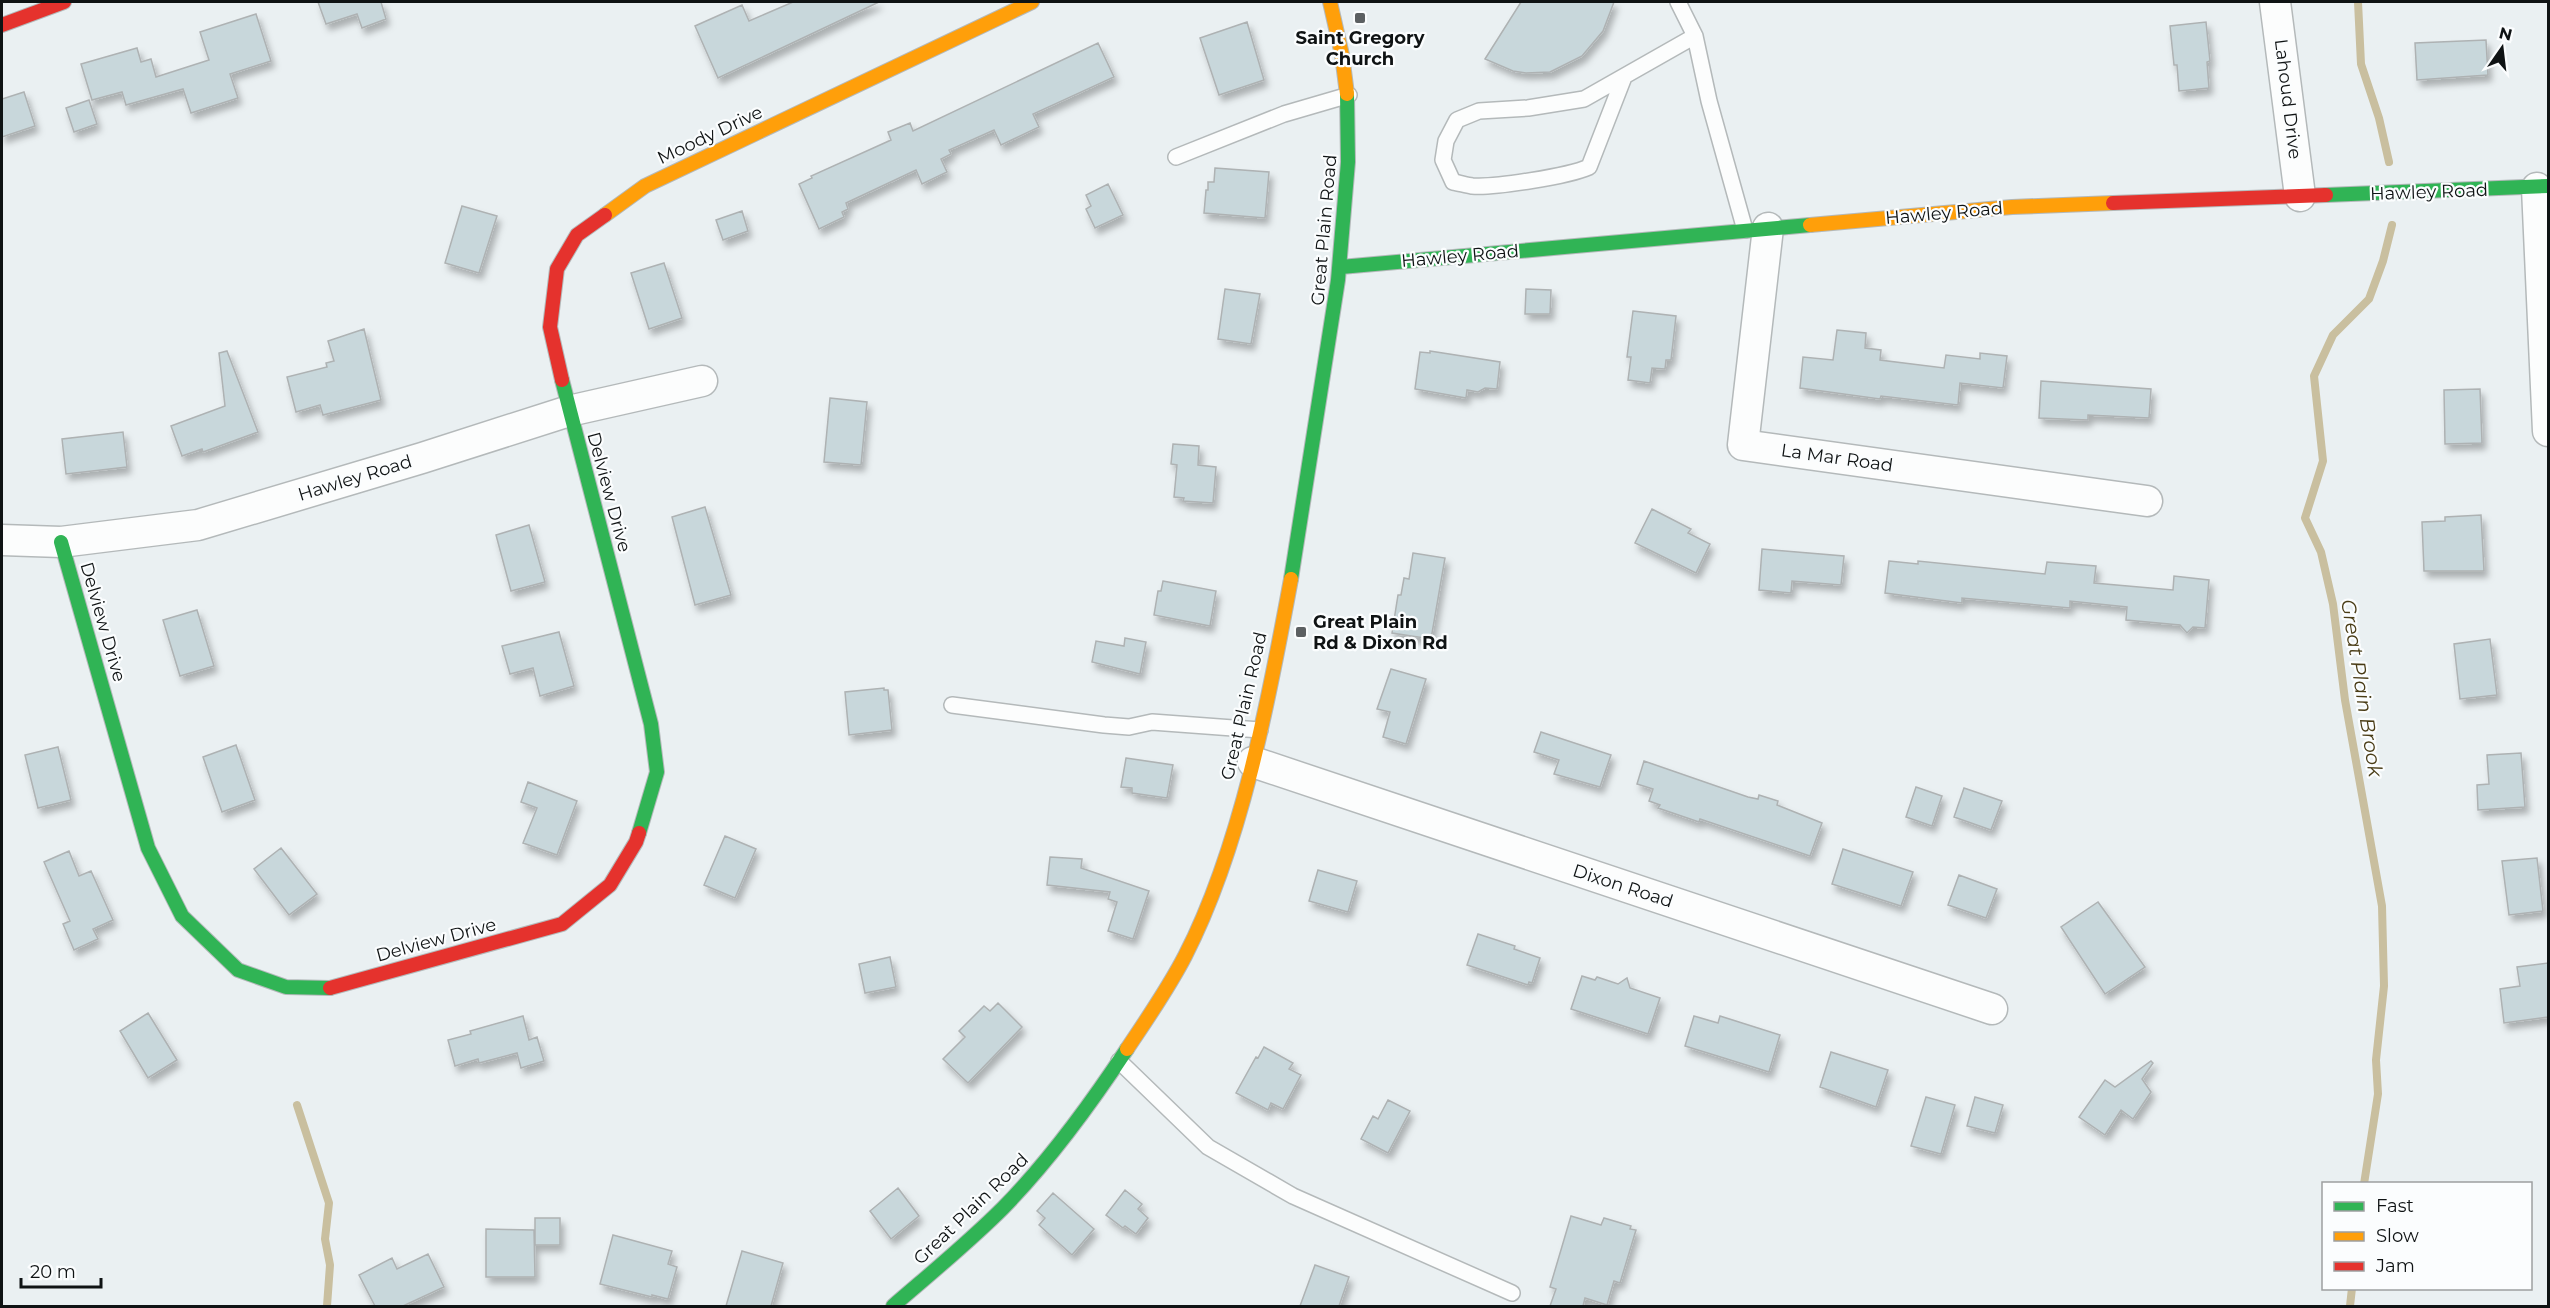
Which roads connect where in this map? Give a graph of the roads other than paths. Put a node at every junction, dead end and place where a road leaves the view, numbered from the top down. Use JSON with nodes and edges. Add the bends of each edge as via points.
{"nodes":[{"id":1,"x":64,"y":2,"type":"edge"},
{"id":2,"x":1032,"y":2,"type":"edge"},
{"id":3,"x":1330,"y":2,"type":"edge"},
{"id":4,"x":1678,"y":2,"type":"edge"},
{"id":5,"x":2275,"y":2,"type":"edge"},
{"id":6,"x":2,"y":25,"type":"edge"},
{"id":7,"x":1695,"y":36,"type":"junction"},
{"id":8,"x":1624,"y":77,"type":"junction"},
{"id":9,"x":1349,"y":95,"type":"junction"},
{"id":10,"x":1176,"y":157,"type":"dead end"},
{"id":11,"x":2543,"y":187,"type":"edge"},
{"id":12,"x":2300,"y":196,"type":"junction"},
{"id":13,"x":1757,"y":229,"type":"junction"},
{"id":14,"x":1341,"y":267,"type":"junction"},
{"id":15,"x":702,"y":381,"type":"dead end"},
{"id":16,"x":569,"y":411,"type":"junction"},
{"id":17,"x":2548,"y":431,"type":"edge"},
{"id":18,"x":2147,"y":501,"type":"dead end"},
{"id":19,"x":2,"y":540,"type":"edge"},
{"id":20,"x":61,"y":542,"type":"junction"},
{"id":21,"x":952,"y":705,"type":"dead end"},
{"id":22,"x":1260,"y":730,"type":"junction"},
{"id":23,"x":1253,"y":762,"type":"junction"},
{"id":24,"x":1992,"y":1009,"type":"dead end"},
{"id":25,"x":1119,"y":1061,"type":"junction"},
{"id":26,"x":1512,"y":1293,"type":"dead end"},
{"id":27,"x":893,"y":1306,"type":"edge"}],
"edges":[{"from":1,"to":6,"type":"street"},
{"from":2,"to":16,"type":"street","name":"Moody Drive","via":[[645,186],[577,235],[557,269],[550,327]]},
{"from":3,"to":9,"type":"street","name":"Great Plain Road","via":[[1343,50]]},
{"from":4,"to":7,"type":"lane"},
{"from":5,"to":12,"type":"street","name":"Lahoud Drive"},
{"from":7,"to":8,"type":"lane"},
{"from":7,"to":13,"type":"lane","via":[[1709,101]]},
{"from":8,"to":8,"type":"lane","via":[[1584,99],[1479,111],[1457,120],[1446,141],[1443,160],[1453,182],[1473,186],[1496,184],[1589,167]]},
{"from":9,"to":10,"type":"lane","via":[[1284,114]]},
{"from":9,"to":14,"type":"street","name":"Great Plain Road","via":[[1349,166]]},
{"from":11,"to":12,"type":"street","name":"Hawley Road"},
{"from":11,"to":17,"type":"street"},
{"from":12,"to":13,"type":"street","name":"Hawley Road","via":[[2012,207]]},
{"from":13,"to":14,"type":"street","name":"Hawley Road"},
{"from":13,"to":18,"type":"street","name":"La Mar Road","via":[[1743,445]]},
{"from":14,"to":22,"type":"street","name":"Great Plain Road","via":[[1299,531]]},
{"from":15,"to":16,"type":"street","name":"Hawley Road"},
{"from":16,"to":20,"type":"street","name":"Hawley Road","via":[[198,525]]},
{"from":16,"to":20,"type":"street","name":"Delview Drive","via":[[651,724],[657,772],[636,842],[610,885],[562,924],[330,988],[286,987],[237,970],[182,916],[148,848]]},
{"from":19,"to":20,"type":"street","name":"Hawley Road"},
{"from":21,"to":22,"type":"lane","via":[[1104,725],[1130,727],[1152,722]]},
{"from":22,"to":23,"type":"street","name":"Great Plain Road"},
{"from":23,"to":24,"type":"street","name":"Dixon Road"},
{"from":23,"to":25,"type":"street","name":"Great Plain Road","via":[[1203,919],[1176,974]]},
{"from":25,"to":26,"type":"lane","via":[[1208,1147],[1293,1196]]},
{"from":25,"to":27,"type":"street","name":"Great Plain Road","via":[[1041,1167],[1014,1197]]}]}
